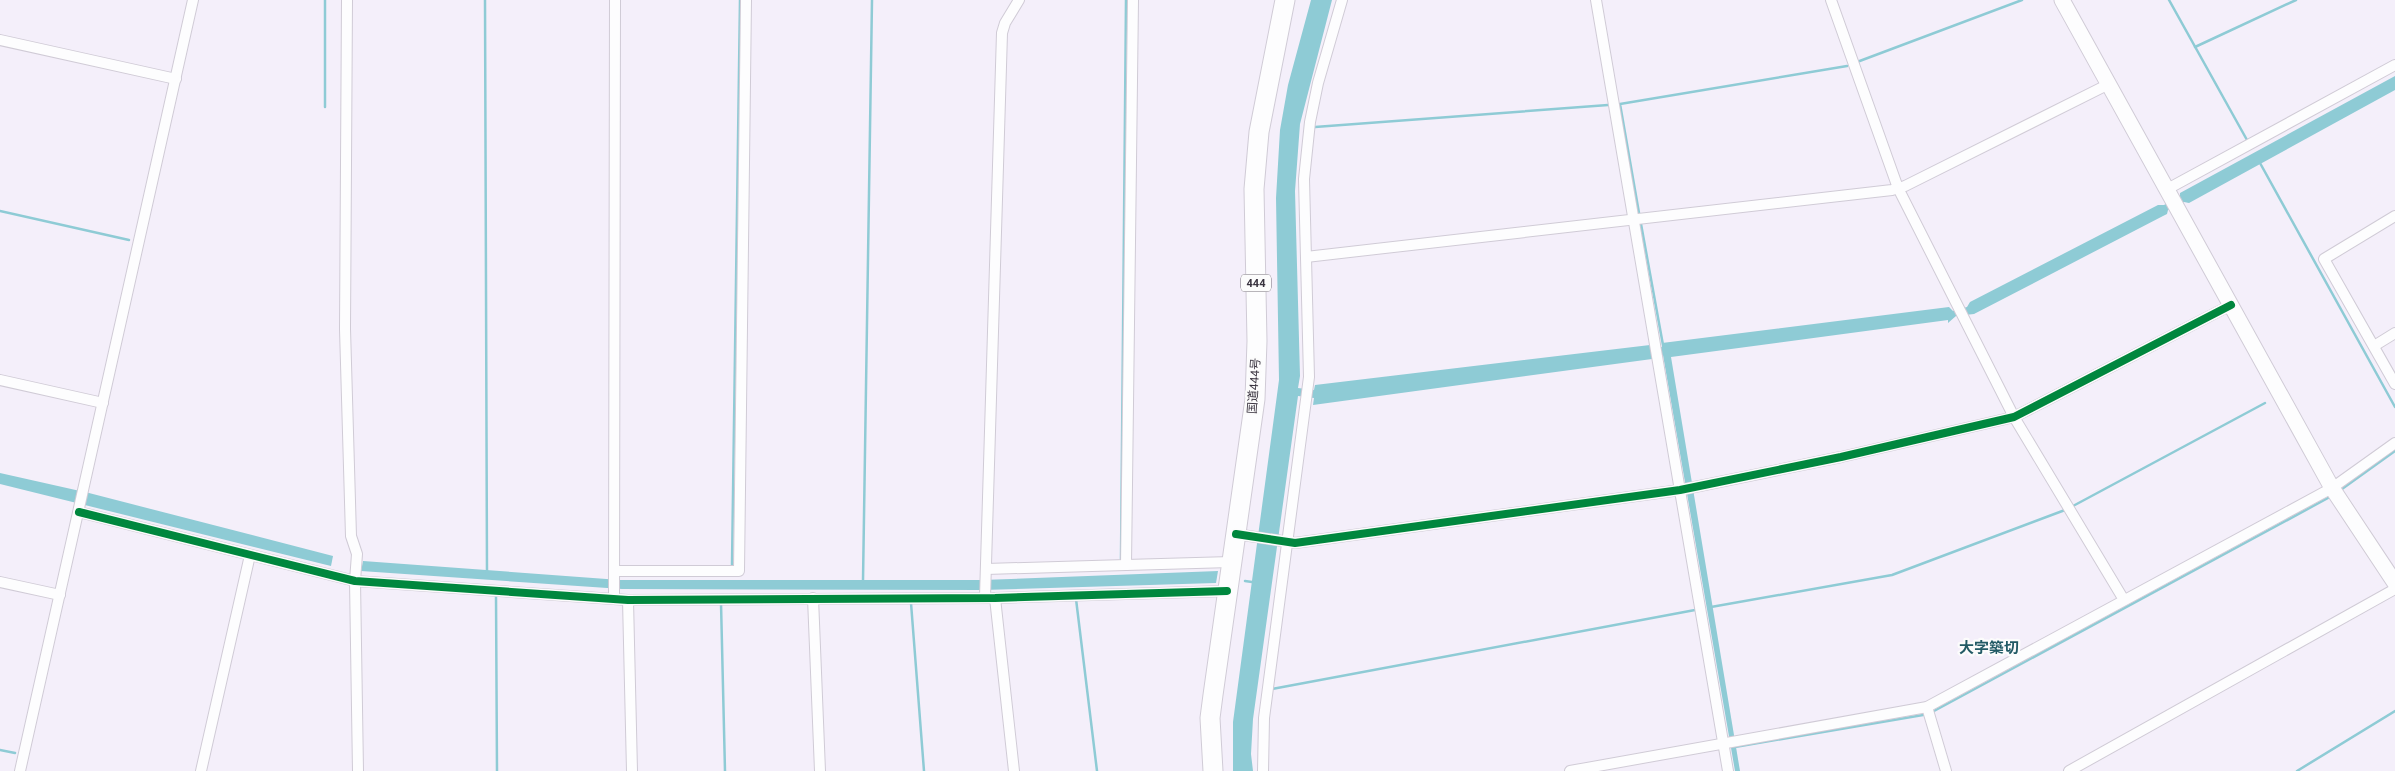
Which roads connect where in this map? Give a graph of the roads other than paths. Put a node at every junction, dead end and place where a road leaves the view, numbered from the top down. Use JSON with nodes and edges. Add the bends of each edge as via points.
{"nodes":[{"id":1,"x":194,"y":0,"type":"edge"},
{"id":2,"x":347,"y":0,"type":"edge"},
{"id":3,"x":615,"y":0,"type":"edge"},
{"id":4,"x":746,"y":0,"type":"edge"},
{"id":5,"x":1019,"y":0,"type":"edge"},
{"id":6,"x":1133,"y":0,"type":"edge"},
{"id":7,"x":1285,"y":0,"type":"edge"},
{"id":8,"x":1342,"y":0,"type":"edge"},
{"id":9,"x":1596,"y":0,"type":"edge"},
{"id":10,"x":1831,"y":0,"type":"edge"},
{"id":11,"x":2062,"y":0,"type":"edge"},
{"id":12,"x":0,"y":40,"type":"edge"},
{"id":13,"x":2395,"y":64,"type":"edge"},
{"id":14,"x":176,"y":79,"type":"junction"},
{"id":15,"x":2109,"y":84,"type":"junction"},
{"id":16,"x":1898,"y":188,"type":"junction"},
{"id":17,"x":2171,"y":191,"type":"junction"},
{"id":18,"x":2395,"y":216,"type":"edge"},
{"id":19,"x":1635,"y":219,"type":"junction"},
{"id":20,"x":1306,"y":256,"type":"junction"},
{"id":21,"x":2231,"y":305,"type":"junction"},
{"id":22,"x":2395,"y":333,"type":"edge"},
{"id":23,"x":2374,"y":346,"type":"junction"},
{"id":24,"x":0,"y":380,"type":"edge"},
{"id":25,"x":2395,"y":384,"type":"edge"},
{"id":26,"x":103,"y":404,"type":"junction"},
{"id":27,"x":2014,"y":417,"type":"junction"},
{"id":28,"x":2395,"y":443,"type":"edge"},
{"id":29,"x":2332,"y":488,"type":"junction"},
{"id":30,"x":1687,"y":489,"type":"junction"},
{"id":31,"x":79,"y":509,"type":"junction"},
{"id":32,"x":1244,"y":536,"type":"junction"},
{"id":33,"x":1285,"y":542,"type":"junction"},
{"id":34,"x":250,"y":555,"type":"junction"},
{"id":35,"x":1126,"y":565,"type":"junction"},
{"id":36,"x":1230,"y":565,"type":"junction"},
{"id":37,"x":614,"y":573,"type":"junction"},
{"id":38,"x":986,"y":573,"type":"junction"},
{"id":39,"x":355,"y":581,"type":"junction"},
{"id":40,"x":0,"y":582,"type":"edge"},
{"id":41,"x":2395,"y":583,"type":"edge"},
{"id":42,"x":2395,"y":589,"type":"edge"},
{"id":43,"x":1227,"y":590,"type":"junction"},
{"id":44,"x":60,"y":595,"type":"junction"},
{"id":45,"x":614,"y":595,"type":"junction"},
{"id":46,"x":989,"y":596,"type":"junction"},
{"id":47,"x":813,"y":598,"type":"junction"},
{"id":48,"x":628,"y":600,"type":"junction"},
{"id":49,"x":2124,"y":600,"type":"junction"},
{"id":50,"x":1927,"y":707,"type":"junction"},
{"id":51,"x":1730,"y":742,"type":"junction"},
{"id":52,"x":20,"y":771,"type":"edge"},
{"id":53,"x":201,"y":771,"type":"edge"},
{"id":54,"x":358,"y":771,"type":"edge"},
{"id":55,"x":632,"y":771,"type":"edge"},
{"id":56,"x":820,"y":771,"type":"edge"},
{"id":57,"x":1014,"y":771,"type":"edge"},
{"id":58,"x":1213,"y":771,"type":"edge"},
{"id":59,"x":1263,"y":771,"type":"edge"},
{"id":60,"x":1570,"y":771,"type":"edge"},
{"id":61,"x":1728,"y":771,"type":"edge"},
{"id":62,"x":1946,"y":771,"type":"edge"},
{"id":63,"x":2069,"y":771,"type":"edge"}],
"edges":[{"from":1,"to":14,"type":"street"},
{"from":2,"to":39,"type":"street","via":[[345,329],[350,536],[357,554]]},
{"from":3,"to":37,"type":"street"},
{"from":4,"to":37,"type":"street","via":[[739,571]]},
{"from":5,"to":38,"type":"street","via":[[1002,33]]},
{"from":6,"to":35,"type":"street"},
{"from":7,"to":32,"type":"highway","name":"国道444号","number":"444","via":[[1258,141],[1254,189],[1257,341]]},
{"from":8,"to":20,"type":"street","via":[[1310,122],[1304,179]]},
{"from":9,"to":19,"type":"street"},
{"from":10,"to":16,"type":"street"},
{"from":11,"to":15,"type":"street"},
{"from":12,"to":14,"type":"street"},
{"from":13,"to":17,"type":"street"},
{"from":14,"to":26,"type":"street"},
{"from":15,"to":16,"type":"street"},
{"from":15,"to":17,"type":"street"},
{"from":16,"to":19,"type":"street"},
{"from":16,"to":27,"type":"street"},
{"from":17,"to":21,"type":"street","via":[[2178,211]]},
{"from":18,"to":23,"type":"street","via":[[2324,259]]},
{"from":19,"to":20,"type":"street"},
{"from":19,"to":30,"type":"street","via":[[1658,357]]},
{"from":20,"to":33,"type":"street","via":[[1307,394]]},
{"from":21,"to":27,"type":"street"},
{"from":21,"to":29,"type":"street"},
{"from":22,"to":23,"type":"street"},
{"from":23,"to":25,"type":"street"},
{"from":24,"to":26,"type":"street"},
{"from":26,"to":31,"type":"street"},
{"from":27,"to":30,"type":"street"},
{"from":27,"to":49,"type":"street"},
{"from":28,"to":29,"type":"street"},
{"from":29,"to":41,"type":"street"},
{"from":29,"to":49,"type":"street"},
{"from":30,"to":33,"type":"street"},
{"from":30,"to":51,"type":"street"},
{"from":31,"to":34,"type":"street"},
{"from":31,"to":44,"type":"street"},
{"from":32,"to":33,"type":"street"},
{"from":32,"to":36,"type":"highway","name":"国道444号","number":"444"},
{"from":33,"to":59,"type":"street","via":[[1264,718]]},
{"from":34,"to":39,"type":"street"},
{"from":34,"to":53,"type":"street"},
{"from":35,"to":36,"type":"street"},
{"from":35,"to":38,"type":"street"},
{"from":36,"to":43,"type":"highway","name":"国道444号","number":"444"},
{"from":37,"to":45,"type":"street"},
{"from":38,"to":46,"type":"street"},
{"from":39,"to":45,"type":"street"},
{"from":39,"to":54,"type":"street"},
{"from":40,"to":44,"type":"street"},
{"from":42,"to":63,"type":"street"},
{"from":43,"to":46,"type":"street"},
{"from":43,"to":58,"type":"highway","name":"国道444号","number":"444","via":[[1210,718]]},
{"from":44,"to":52,"type":"street"},
{"from":45,"to":48,"type":"street"},
{"from":46,"to":47,"type":"street"},
{"from":46,"to":57,"type":"street"},
{"from":47,"to":48,"type":"street"},
{"from":47,"to":56,"type":"street"},
{"from":48,"to":55,"type":"street"},
{"from":49,"to":50,"type":"street"},
{"from":50,"to":51,"type":"street"},
{"from":50,"to":62,"type":"street"},
{"from":51,"to":60,"type":"street"},
{"from":51,"to":61,"type":"street"}]}
